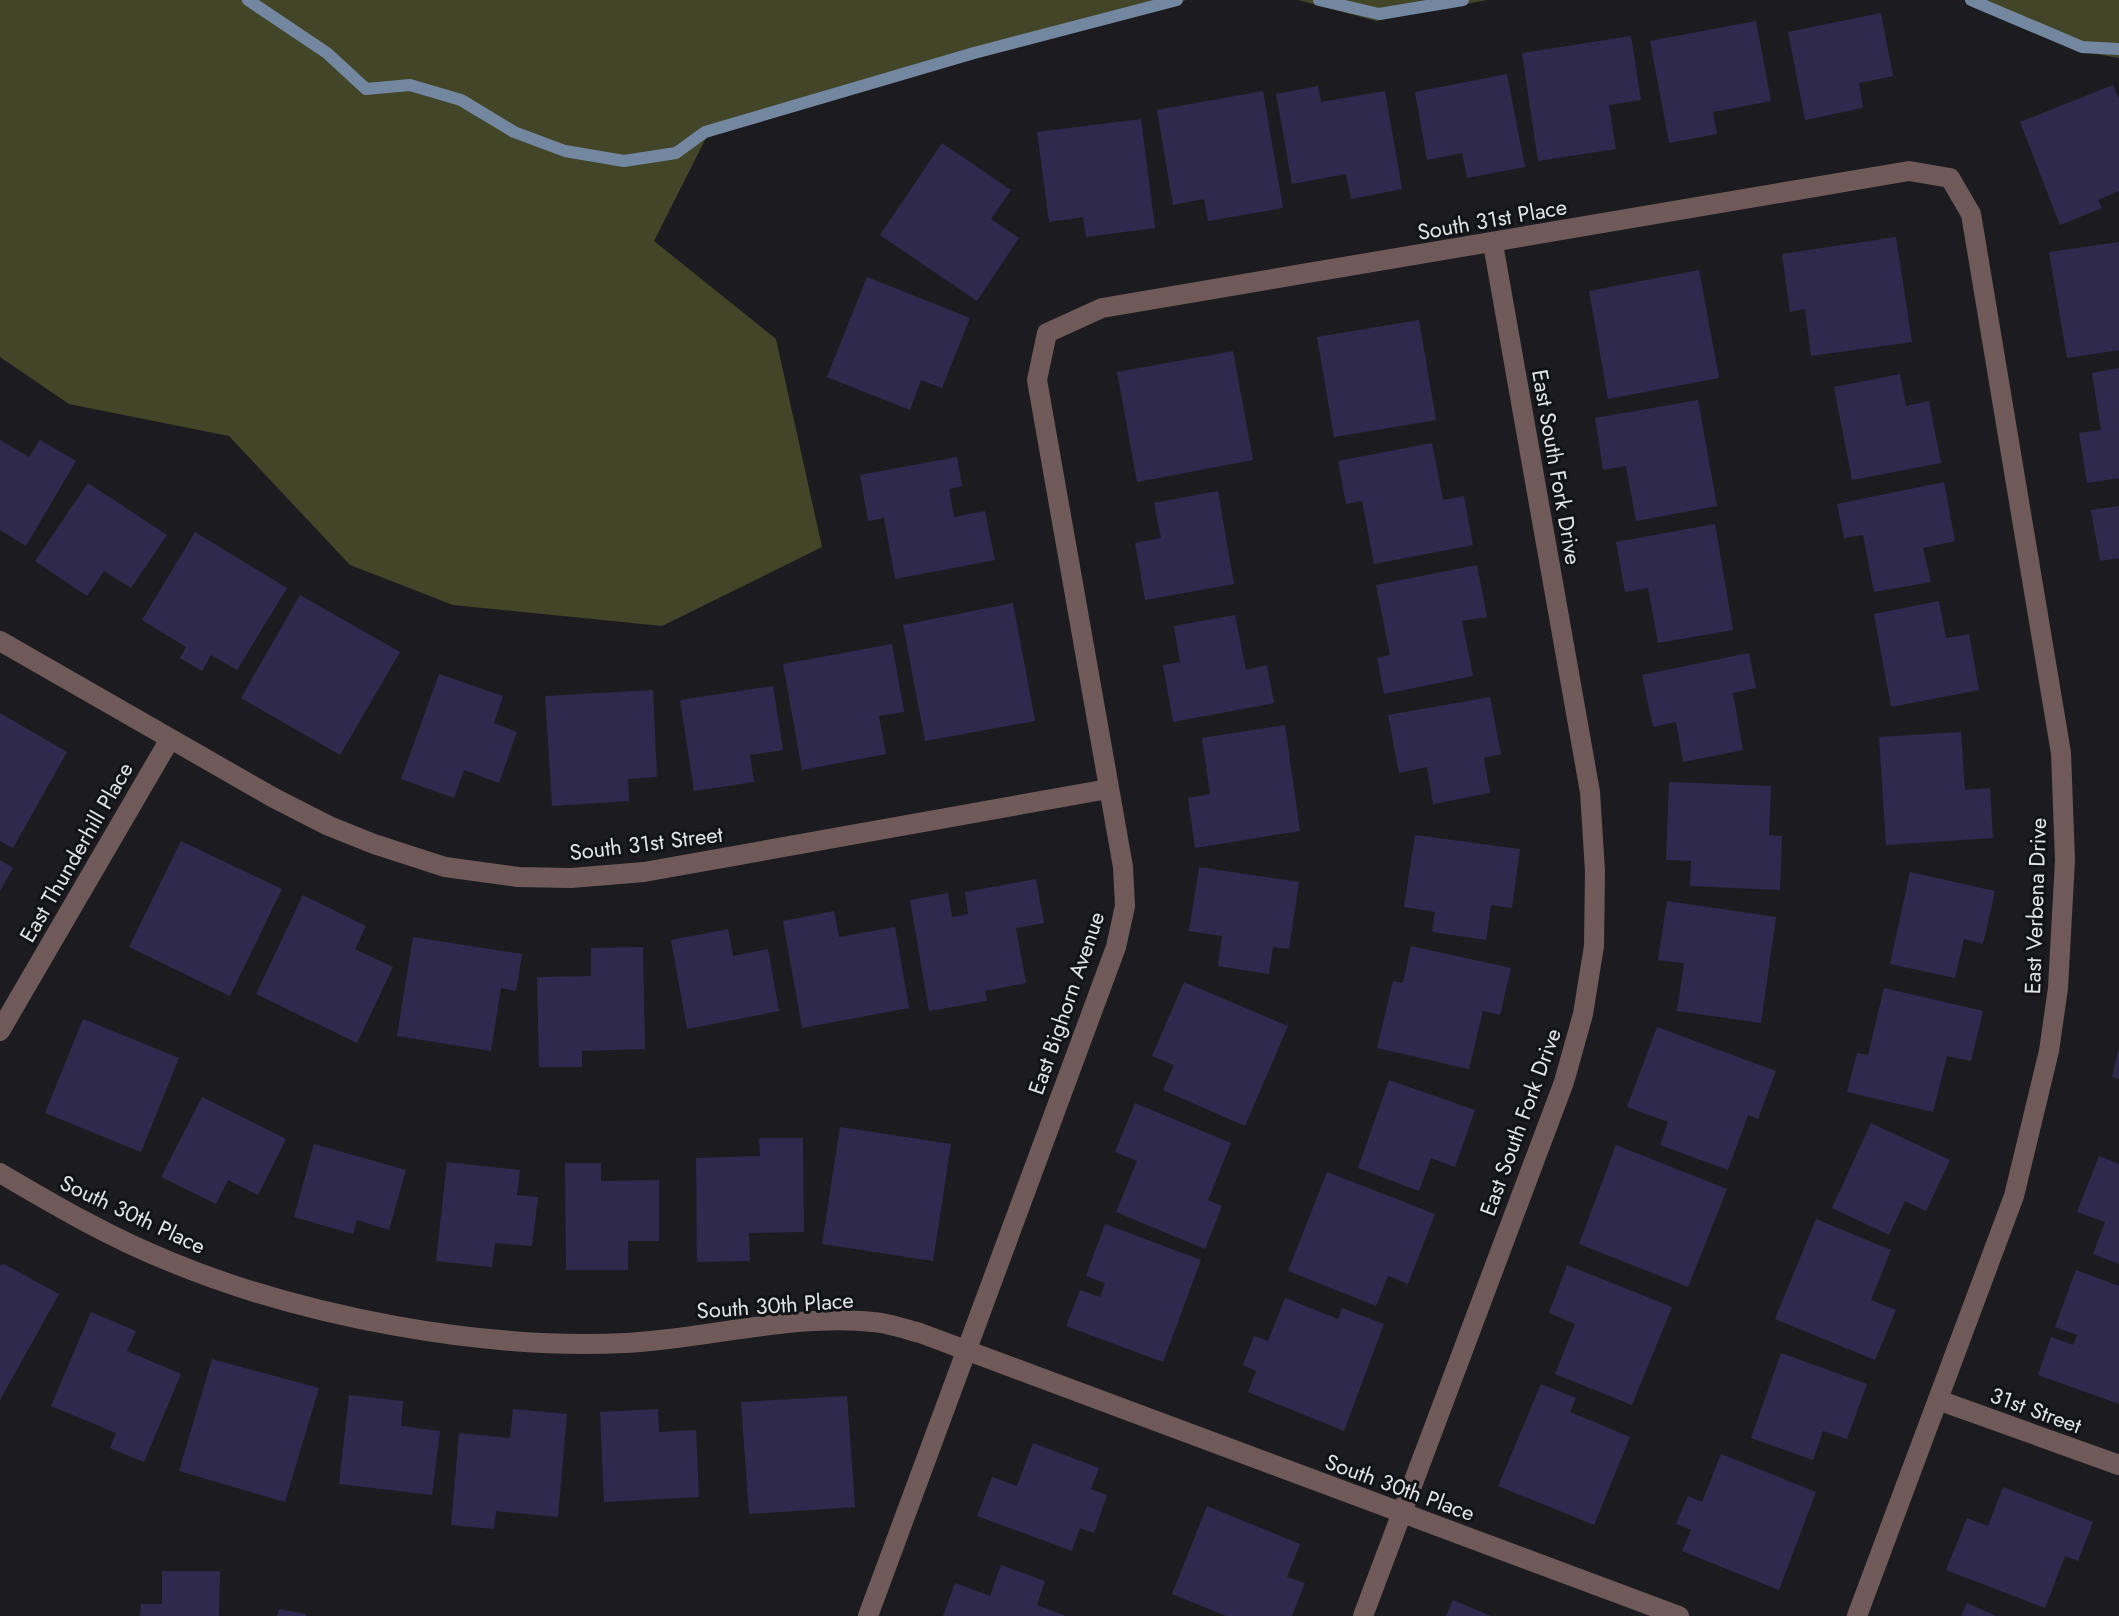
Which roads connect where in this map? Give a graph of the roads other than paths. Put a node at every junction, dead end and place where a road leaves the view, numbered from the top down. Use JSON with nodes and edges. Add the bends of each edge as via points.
{"nodes":[{"id":1,"x":1950,"y":178,"type":"joint"},
{"id":2,"x":1493,"y":244,"type":"junction"},
{"id":3,"x":1047,"y":333,"type":"joint"},
{"id":4,"x":0,"y":641,"type":"edge"},
{"id":5,"x":170,"y":739,"type":"junction"},
{"id":6,"x":1108,"y":789,"type":"junction"},
{"id":7,"x":0,"y":1031,"type":"edge"},
{"id":8,"x":0,"y":1173,"type":"edge"},
{"id":9,"x":966,"y":1350,"type":"junction"},
{"id":10,"x":1938,"y":1400,"type":"junction"},
{"id":11,"x":2119,"y":1465,"type":"edge"},
{"id":12,"x":1401,"y":1512,"type":"junction"},
{"id":13,"x":868,"y":1616,"type":"edge"},
{"id":14,"x":1363,"y":1616,"type":"edge"},
{"id":15,"x":1679,"y":1616,"type":"edge"},
{"id":16,"x":1857,"y":1616,"type":"edge"}],
"edges":[{"from":1,"to":2,"type":"street","name":"South 31st Place","via":[[1909,171]]},
{"from":1,"to":10,"type":"street","name":"East Verbena Drive","via":[[1971,214],[2061,753],[2065,860],[2058,988],[2034,1122],[2014,1196]]},
{"from":2,"to":3,"type":"street","name":"South 31st Place","via":[[1102,308]]},
{"from":2,"to":12,"type":"street","name":"East South Fork Drive","via":[[1583,740],[1595,871],[1594,946],[1564,1082]]},
{"from":3,"to":6,"type":"street","name":"East Bighorn Avenue","via":[[1037,380]]},
{"from":4,"to":5,"type":"street","name":"South 31st Street"},
{"from":5,"to":6,"type":"street","name":"South 31st Street","via":[[329,826],[445,867],[518,877],[644,872]]},
{"from":5,"to":7,"type":"street","name":"East Thunderhill Place"},
{"from":6,"to":9,"type":"street","name":"East Bighorn Avenue","via":[[1125,906],[1116,947]]},
{"from":8,"to":9,"type":"street","name":"South 30th Place","via":[[171,1263],[235,1286],[382,1323],[520,1341],[626,1343],[790,1324],[873,1322]]},
{"from":9,"to":12,"type":"street","name":"South 30th Place"},
{"from":9,"to":13,"type":"street","name":"East Bighorn Avenue"},
{"from":10,"to":11,"type":"street","name":"31st Street"},
{"from":10,"to":16,"type":"street","name":"East Verbena Drive"},
{"from":12,"to":14,"type":"street","name":"East South Fork Drive"},
{"from":12,"to":15,"type":"street","name":"South 30th Place"}]}
